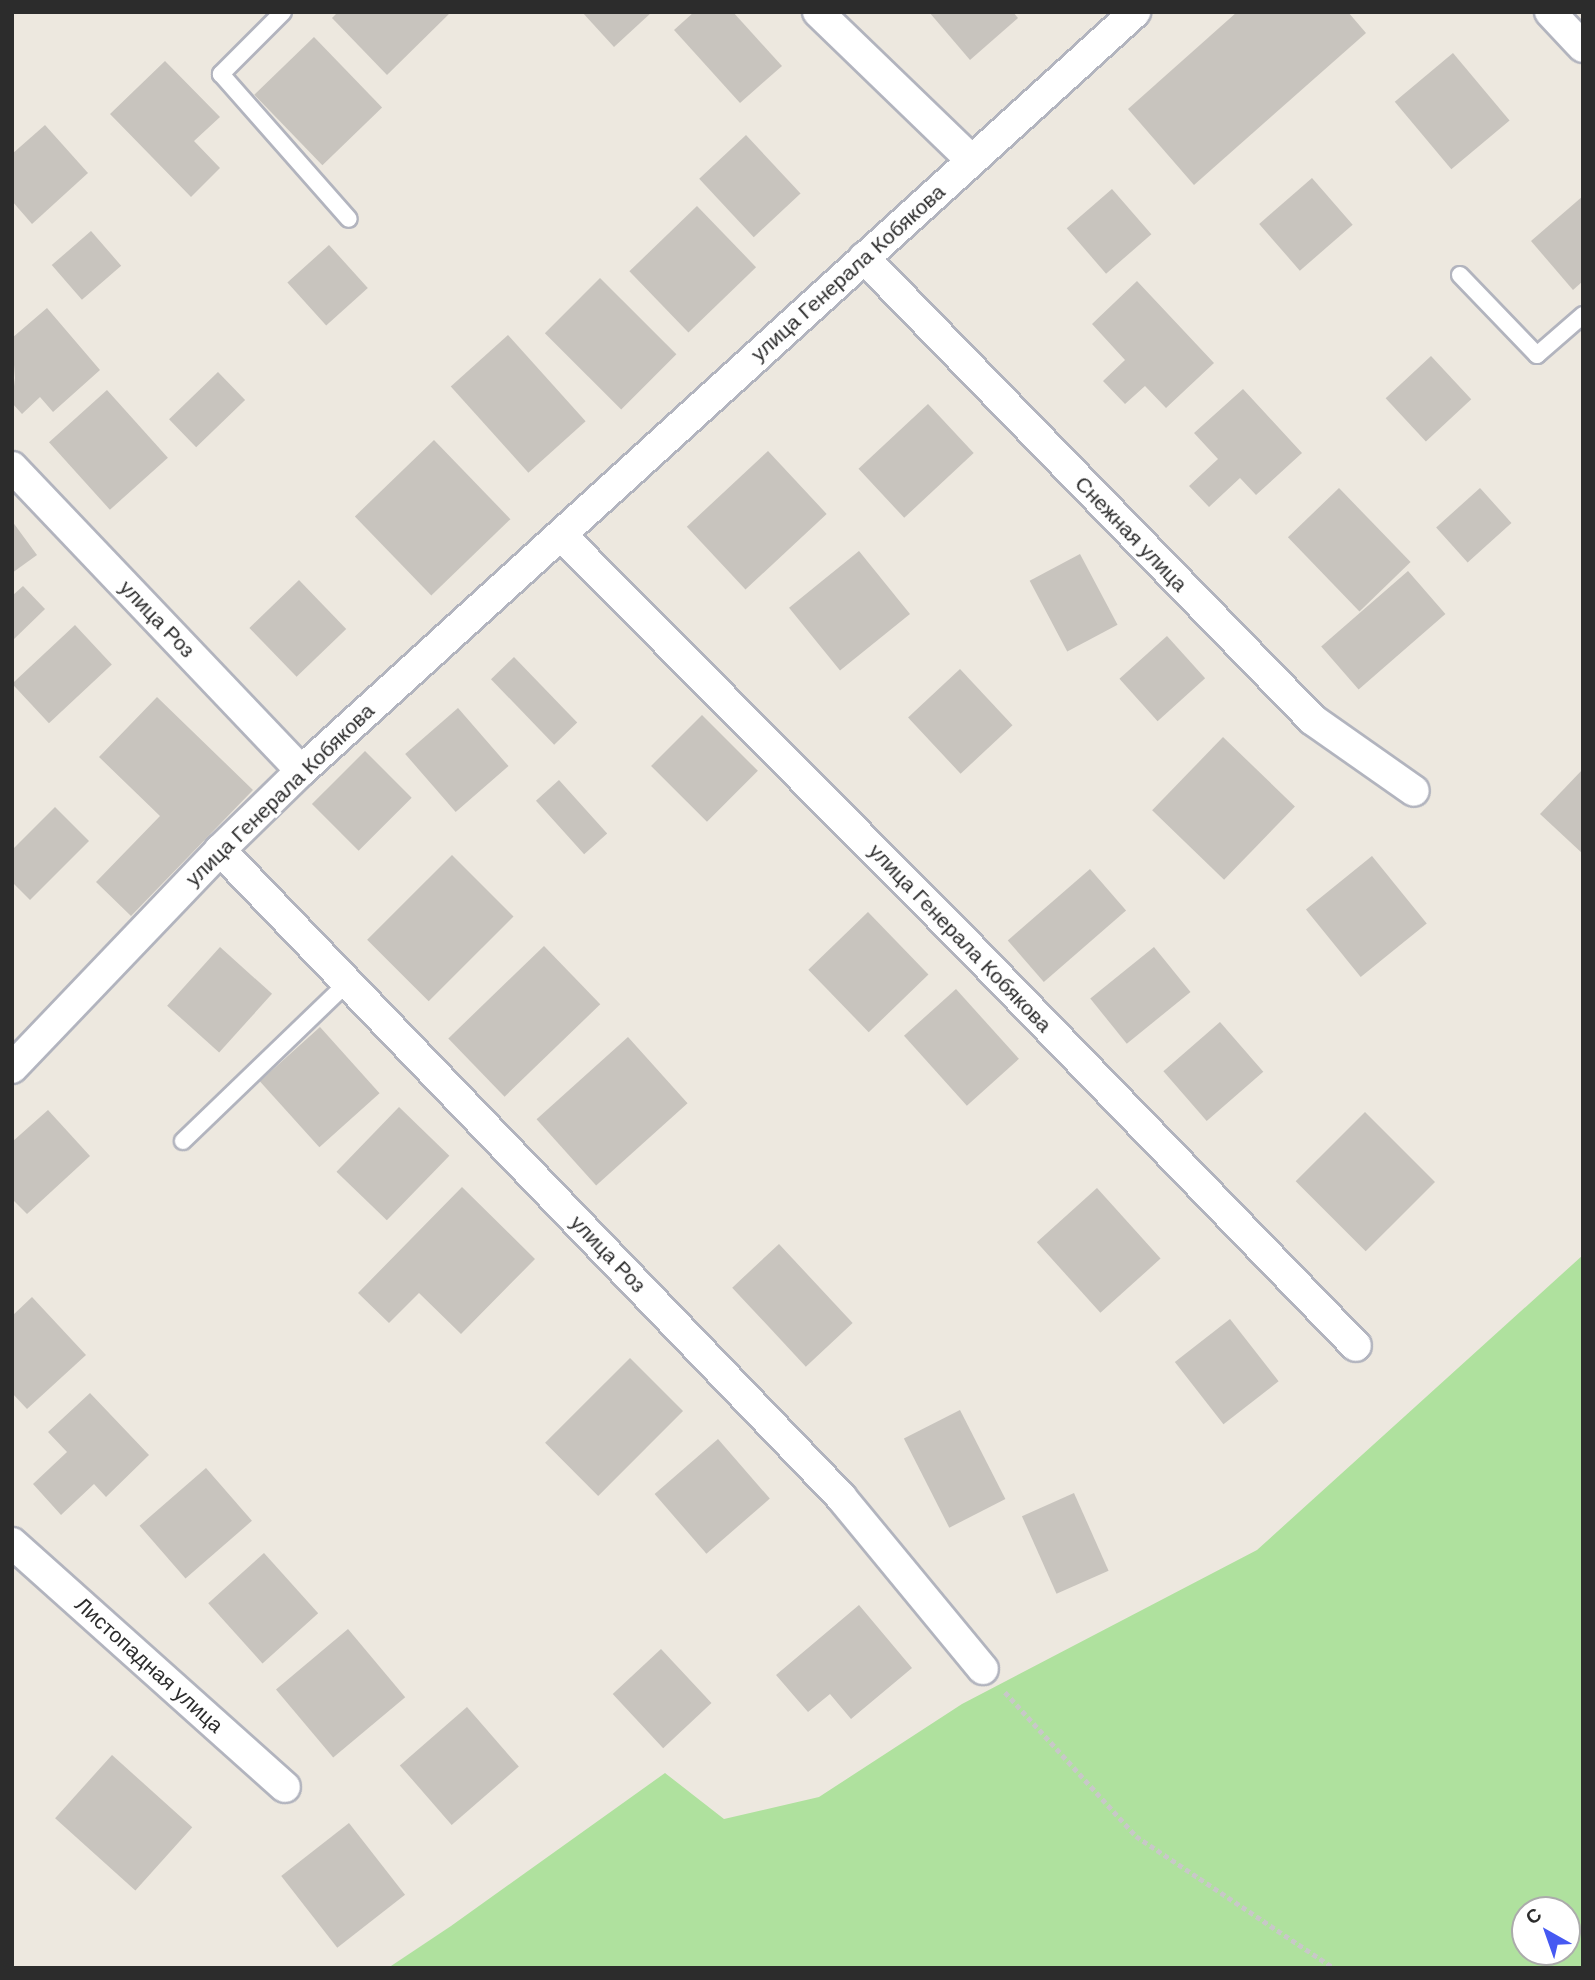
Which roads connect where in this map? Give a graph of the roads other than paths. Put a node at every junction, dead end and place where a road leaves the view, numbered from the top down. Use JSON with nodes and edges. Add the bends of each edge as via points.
{"nodes":[{"id":1,"x":283,"y":12,"type":"edge"},
{"id":2,"x":818,"y":12,"type":"edge"},
{"id":3,"x":1135,"y":12,"type":"edge"},
{"id":4,"x":1550,"y":12,"type":"edge"},
{"id":5,"x":1583,"y":47,"type":"edge"},
{"id":6,"x":971,"y":160,"type":"junction"},
{"id":7,"x":349,"y":219,"type":"dead end"},
{"id":8,"x":864,"y":258,"type":"junction"},
{"id":9,"x":1461,"y":275,"type":"dead end"},
{"id":10,"x":1583,"y":316,"type":"edge"},
{"id":11,"x":12,"y":467,"type":"edge"},
{"id":12,"x":561,"y":535,"type":"junction"},
{"id":13,"x":301,"y":771,"type":"junction"},
{"id":14,"x":1414,"y":791,"type":"dead end"},
{"id":15,"x":220,"y":850,"type":"junction"},
{"id":16,"x":347,"y":983,"type":"junction"},
{"id":17,"x":12,"y":1068,"type":"edge"},
{"id":18,"x":183,"y":1141,"type":"dead end"},
{"id":19,"x":1356,"y":1346,"type":"dead end"},
{"id":20,"x":12,"y":1543,"type":"edge"},
{"id":21,"x":983,"y":1668,"type":"road end"},
{"id":22,"x":285,"y":1787,"type":"dead end"}],
"edges":[{"from":1,"to":7,"type":"lane","via":[[221,74]]},
{"from":2,"to":6,"type":"street"},
{"from":3,"to":6,"type":"street","name":"улица Генерала Кобякова"},
{"from":4,"to":5,"type":"street"},
{"from":6,"to":8,"type":"street","name":"улица Генерала Кобякова"},
{"from":8,"to":12,"type":"street","name":"улица Генерала Кобякова"},
{"from":8,"to":14,"type":"street","name":"Снежная улица","via":[[1313,720]]},
{"from":9,"to":10,"type":"lane","via":[[1537,355]]},
{"from":11,"to":13,"type":"street","name":"улица Роз"},
{"from":12,"to":13,"type":"street","name":"улица Генерала Кобякова"},
{"from":12,"to":19,"type":"street","name":"улица Генерала Кобякова","via":[[965,942]]},
{"from":13,"to":15,"type":"street","name":"улица Генерала Кобякова"},
{"from":15,"to":16,"type":"street","name":"улица Роз"},
{"from":15,"to":17,"type":"street","name":"улица Генерала Кобякова"},
{"from":16,"to":18,"type":"lane"},
{"from":16,"to":21,"type":"street","name":"улица Роз","via":[[841,1497]]},
{"from":20,"to":22,"type":"street","name":"Листопадная улица"}]}
